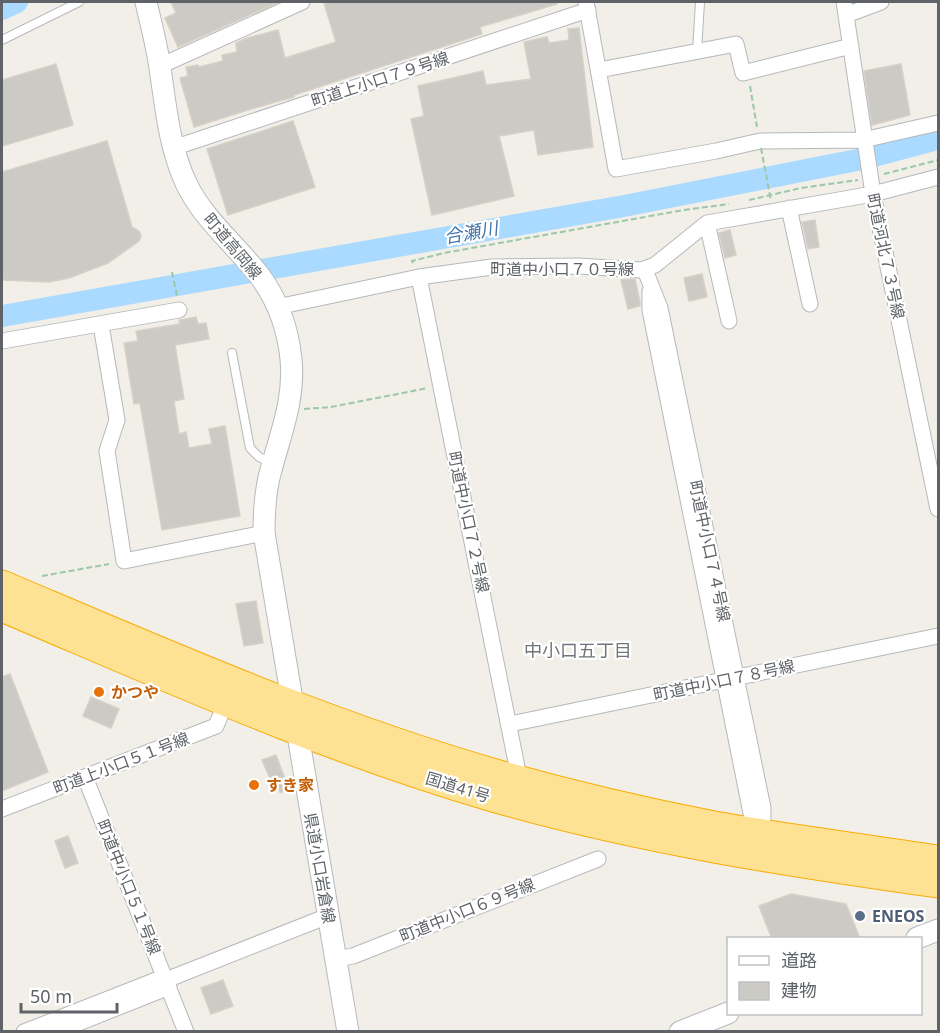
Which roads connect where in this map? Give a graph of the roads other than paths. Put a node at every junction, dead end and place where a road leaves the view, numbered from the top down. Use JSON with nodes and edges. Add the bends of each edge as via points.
{"nodes":[{"id":1,"x":79,"y":2,"type":"edge"},
{"id":2,"x":146,"y":2,"type":"edge"},
{"id":3,"x":302,"y":2,"type":"edge"},
{"id":4,"x":700,"y":2,"type":"edge"},
{"id":5,"x":881,"y":2,"type":"edge"},
{"id":6,"x":587,"y":6,"type":"edge"},
{"id":7,"x":845,"y":8,"type":"edge"},
{"id":8,"x":2,"y":40,"type":"edge"},
{"id":9,"x":851,"y":46,"type":"junction"},
{"id":10,"x":697,"y":51,"type":"junction"},
{"id":11,"x":160,"y":66,"type":"junction"},
{"id":12,"x":599,"y":69,"type":"junction"},
{"id":13,"x":939,"y":123,"type":"edge"},
{"id":14,"x":864,"y":142,"type":"junction"},
{"id":15,"x":173,"y":148,"type":"junction"},
{"id":16,"x":939,"y":177,"type":"edge"},
{"id":17,"x":873,"y":194,"type":"junction"},
{"id":18,"x":789,"y":208,"type":"junction"},
{"id":19,"x":707,"y":223,"type":"junction"},
{"id":20,"x":648,"y":276,"type":"junction"},
{"id":21,"x":419,"y":277,"type":"junction"},
{"id":22,"x":272,"y":298,"type":"junction"},
{"id":23,"x":810,"y":304,"type":"dead end"},
{"id":24,"x":179,"y":310,"type":"road end"},
{"id":25,"x":729,"y":321,"type":"dead end"},
{"id":26,"x":101,"y":325,"type":"junction"},
{"id":27,"x":2,"y":341,"type":"edge"},
{"id":28,"x":232,"y":353,"type":"dead end"},
{"id":29,"x":273,"y":463,"type":"junction"},
{"id":30,"x":939,"y":509,"type":"edge"},
{"id":31,"x":264,"y":533,"type":"junction"},
{"id":32,"x":2,"y":584,"type":"edge"},
{"id":33,"x":2,"y":608,"type":"edge"},
{"id":34,"x":939,"y":636,"type":"edge"},
{"id":35,"x":731,"y":679,"type":"junction"},
{"id":36,"x":226,"y":702,"type":"junction"},
{"id":37,"x":294,"y":717,"type":"junction"},
{"id":38,"x":510,"y":724,"type":"junction"},
{"id":39,"x":517,"y":767,"type":"dead end"},
{"id":40,"x":85,"y":777,"type":"junction"},
{"id":41,"x":2,"y":809,"type":"edge"},
{"id":42,"x":758,"y":819,"type":"dead end"},
{"id":43,"x":598,"y":859,"type":"dead end"},
{"id":44,"x":939,"y":859,"type":"edge"},
{"id":45,"x":939,"y":884,"type":"edge"},
{"id":46,"x":328,"y":916,"type":"junction"},
{"id":47,"x":939,"y":930,"type":"edge"},
{"id":48,"x":922,"y":937,"type":"edge"},
{"id":49,"x":336,"y":959,"type":"junction"},
{"id":50,"x":167,"y":983,"type":"junction"},
{"id":51,"x":727,"y":1013,"type":"edge"},
{"id":52,"x":24,"y":1032,"type":"edge"},
{"id":53,"x":56,"y":1032,"type":"edge"},
{"id":54,"x":186,"y":1032,"type":"edge"},
{"id":55,"x":348,"y":1032,"type":"edge"},
{"id":56,"x":680,"y":1032,"type":"edge"}],
"edges":[{"from":1,"to":8,"type":"lane"},
{"from":2,"to":11,"type":"street","name":"町道高岡線"},
{"from":3,"to":11,"type":"street"},
{"from":4,"to":10,"type":"lane"},
{"from":5,"to":7,"type":"street"},
{"from":6,"to":12,"type":"street"},
{"from":6,"to":15,"type":"street","name":"町道上小口７９号線"},
{"from":7,"to":9,"type":"street","name":"町道河北７３号線"},
{"from":9,"to":10,"type":"street","via":[[743,73],[736,44]]},
{"from":9,"to":14,"type":"street","name":"町道河北７３号線"},
{"from":10,"to":12,"type":"street"},
{"from":11,"to":15,"type":"street","name":"町道高岡線"},
{"from":12,"to":14,"type":"street","via":[[616,169],[760,144]]},
{"from":13,"to":14,"type":"street"},
{"from":14,"to":17,"type":"street","name":"町道河北７３号線"},
{"from":15,"to":22,"type":"street","name":"町道高岡線","via":[[195,200],[246,260]]},
{"from":16,"to":17,"type":"street","name":"町道中小口７０号線"},
{"from":17,"to":18,"type":"street","name":"町道中小口７０号線"},
{"from":17,"to":30,"type":"street","name":"町道河北７３号線"},
{"from":18,"to":19,"type":"street","name":"町道中小口７０号線"},
{"from":18,"to":23,"type":"street"},
{"from":19,"to":20,"type":"street","name":"町道中小口７０号線","via":[[655,265]]},
{"from":19,"to":25,"type":"street"},
{"from":20,"to":21,"type":"street","name":"町道中小口７０号線","via":[[579,267],[492,267]]},
{"from":20,"to":35,"type":"street","name":"町道中小口７４号線","via":[[650,310]]},
{"from":21,"to":22,"type":"street","name":"町道中小口７０号線"},
{"from":21,"to":38,"type":"street","name":"町道中小口７２号線"},
{"from":22,"to":29,"type":"street","name":"町道高岡線","via":[[291,358],[289,409]]},
{"from":24,"to":26,"type":"street"},
{"from":26,"to":27,"type":"street"},
{"from":26,"to":31,"type":"street","via":[[117,420],[107,451],[124,561]]},
{"from":28,"to":29,"type":"lane","via":[[250,448]]},
{"from":29,"to":31,"type":"street","name":"町道高岡線","via":[[265,500]]},
{"from":31,"to":37,"type":"street","name":"町道高岡線"},
{"from":32,"to":37,"type":"highway","name":"国道41号"},
{"from":33,"to":36,"type":"highway","name":"国道41号"},
{"from":34,"to":35,"type":"street","name":"町道中小口７８号線"},
{"from":35,"to":38,"type":"street","name":"町道中小口７８号線"},
{"from":35,"to":42,"type":"street","name":"町道中小口７４号線"},
{"from":36,"to":37,"type":"highway","name":"国道41号"},
{"from":36,"to":40,"type":"street","name":"町道上小口５１号線","via":[[216,726]]},
{"from":37,"to":44,"type":"highway","name":"国道41号","via":[[616,804],[716,825]]},
{"from":37,"to":45,"type":"highway","name":"国道41号","via":[[341,748],[433,780],[557,815],[716,849]]},
{"from":37,"to":46,"type":"street","name":"県道小口岩倉線"},
{"from":38,"to":39,"type":"street","name":"町道中小口７２号線"},
{"from":40,"to":41,"type":"street","name":"町道上小口５１号線"},
{"from":40,"to":50,"type":"street","name":"町道中小口５１号線"},
{"from":43,"to":49,"type":"street","name":"町道中小口６９号線"},
{"from":46,"to":49,"type":"street","name":"県道小口岩倉線"},
{"from":46,"to":50,"type":"street"},
{"from":47,"to":48,"type":"street"},
{"from":49,"to":55,"type":"street","name":"県道小口岩倉線"},
{"from":50,"to":52,"type":"street","via":[[159,979]]},
{"from":50,"to":53,"type":"street"},
{"from":50,"to":54,"type":"street","name":"町道中小口５１号線"},
{"from":51,"to":56,"type":"street"}]}
